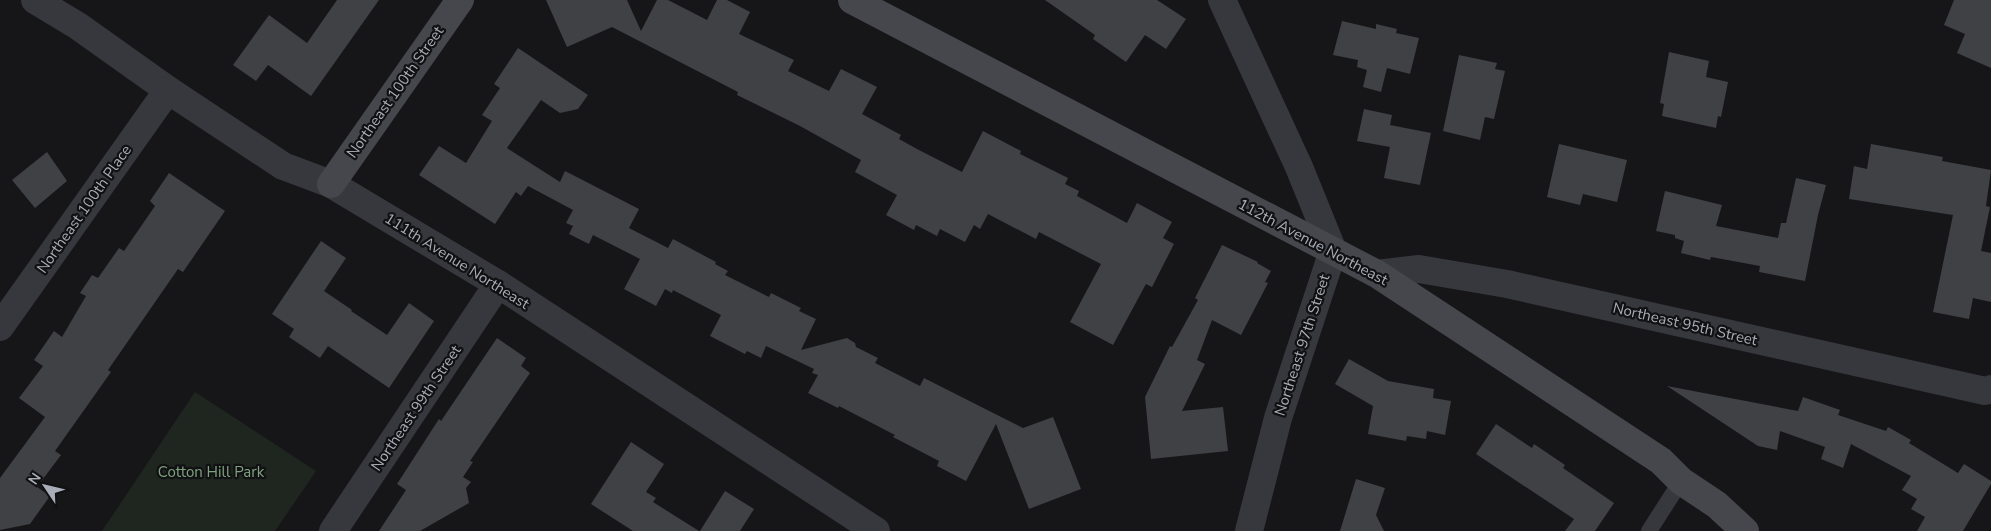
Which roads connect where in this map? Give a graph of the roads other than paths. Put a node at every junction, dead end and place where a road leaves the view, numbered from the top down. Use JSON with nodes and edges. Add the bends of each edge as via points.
{"nodes":[{"id":1,"x":35,"y":0,"type":"edge"},
{"id":2,"x":460,"y":0,"type":"edge"},
{"id":3,"x":852,"y":0,"type":"edge"},
{"id":4,"x":1222,"y":0,"type":"edge"},
{"id":5,"x":168,"y":90,"type":"junction"},
{"id":6,"x":331,"y":184,"type":"junction"},
{"id":7,"x":1333,"y":251,"type":"junction"},
{"id":8,"x":1377,"y":274,"type":"junction"},
{"id":9,"x":498,"y":284,"type":"junction"},
{"id":10,"x":0,"y":327,"type":"edge"},
{"id":11,"x":1991,"y":389,"type":"edge"},
{"id":12,"x":1681,"y":481,"type":"junction"},
{"id":13,"x":333,"y":531,"type":"edge"},
{"id":14,"x":876,"y":531,"type":"edge"},
{"id":15,"x":1249,"y":531,"type":"edge"},
{"id":16,"x":1649,"y":531,"type":"edge"},
{"id":17,"x":1745,"y":531,"type":"edge"}],
"edges":[{"from":1,"to":5,"type":"street","name":"111th Avenue Northeast","via":[[78,26]]},
{"from":2,"to":6,"type":"street","name":"Northeast 100th Street"},
{"from":3,"to":7,"type":"street","name":"112th Avenue Northeast"},
{"from":4,"to":7,"type":"street","via":[[1300,167]]},
{"from":5,"to":6,"type":"street","name":"111th Avenue Northeast","via":[[283,166]]},
{"from":5,"to":10,"type":"street","name":"Northeast 100th Place"},
{"from":6,"to":9,"type":"street","name":"111th Avenue Northeast"},
{"from":7,"to":8,"type":"street","name":"112th Avenue Northeast"},
{"from":7,"to":15,"type":"street","name":"Northeast 97th Street","via":[[1278,418]]},
{"from":8,"to":11,"type":"street","name":"Northeast 95th Street","via":[[1419,269],[1507,284],[1985,391]]},
{"from":8,"to":12,"type":"street","name":"112th Avenue Northeast","via":[[1661,461]]},
{"from":9,"to":13,"type":"street","name":"Northeast 99th Street"},
{"from":9,"to":14,"type":"street","name":"111th Avenue Northeast"},
{"from":12,"to":16,"type":"lane"},
{"from":12,"to":17,"type":"street","name":"112th Avenue Northeast","via":[[1717,505]]}]}
